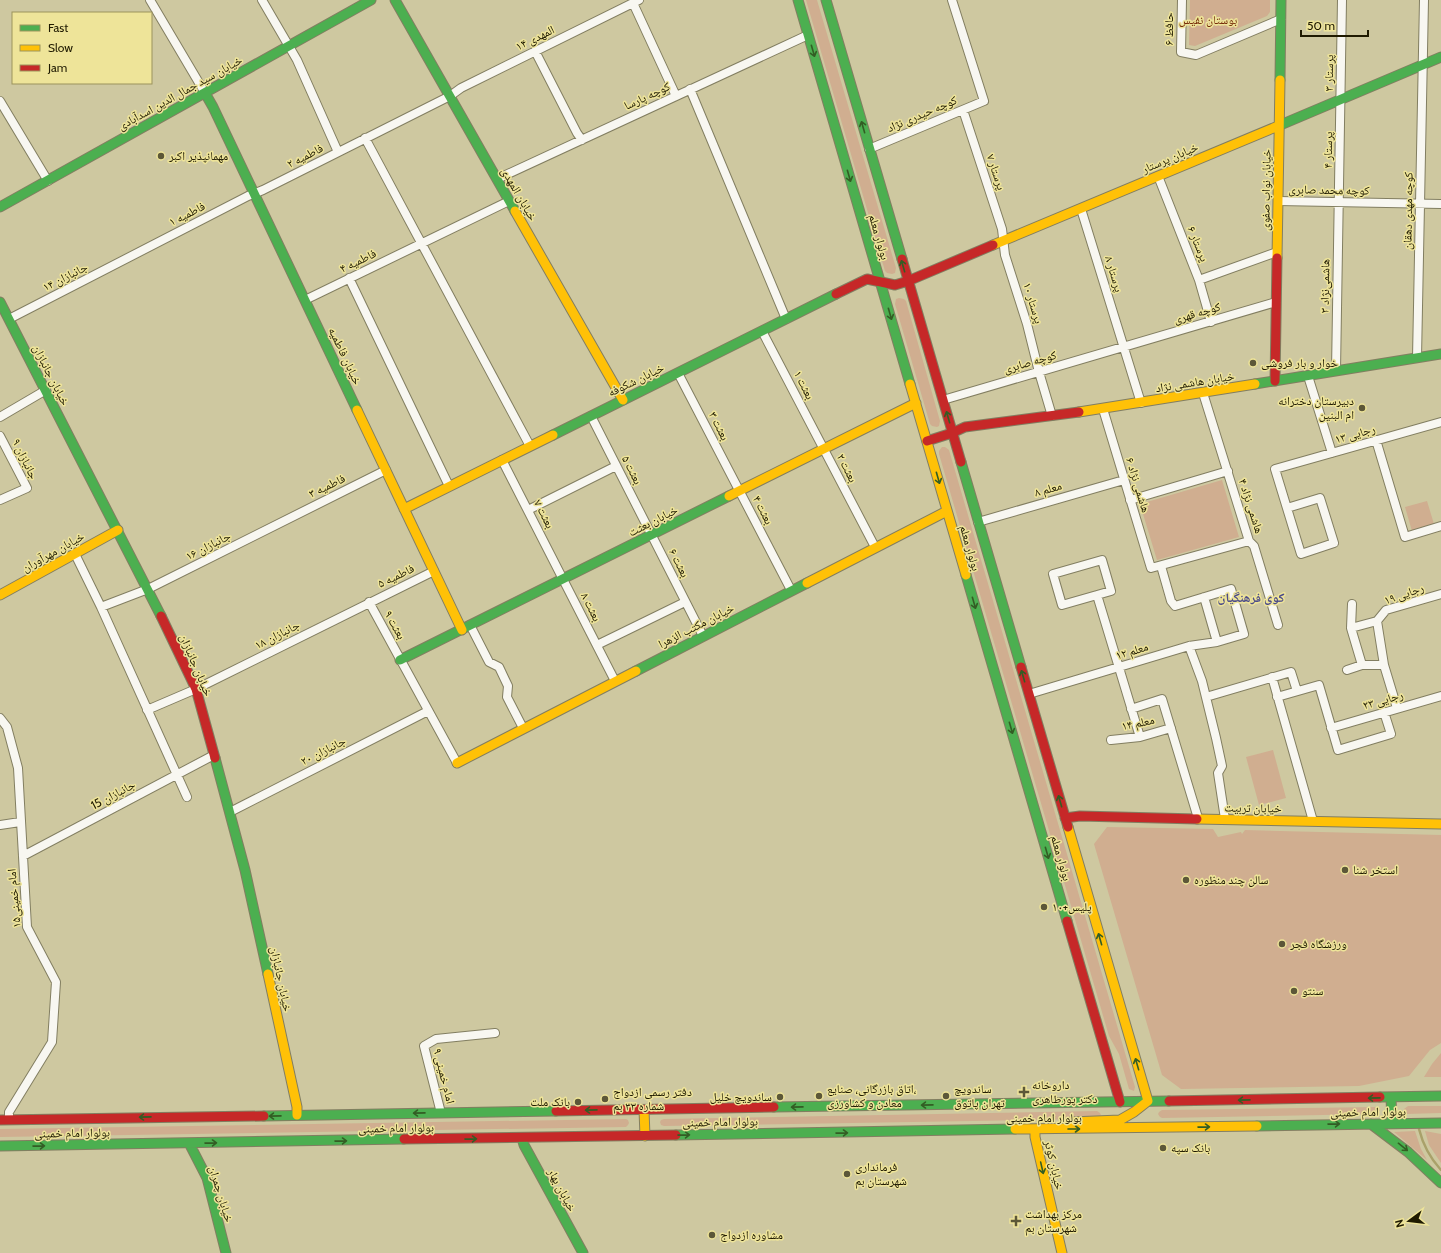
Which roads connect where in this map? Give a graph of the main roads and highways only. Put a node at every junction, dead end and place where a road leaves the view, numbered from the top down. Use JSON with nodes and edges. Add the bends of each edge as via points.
{"nodes":[{"id":1,"x":371,"y":0,"type":"edge"},
{"id":2,"x":395,"y":0,"type":"edge"},
{"id":3,"x":798,"y":0,"type":"edge"},
{"id":4,"x":826,"y":0,"type":"edge"},
{"id":5,"x":1281,"y":0,"type":"edge"},
{"id":6,"x":1441,"y":57,"type":"edge"},
{"id":7,"x":205,"y":93,"type":"junction"},
{"id":8,"x":1279,"y":125,"type":"junction"},
{"id":9,"x":0,"y":207,"type":"edge"},
{"id":10,"x":908,"y":281,"type":"junction"},
{"id":11,"x":880,"y":283,"type":"junction"},
{"id":12,"x":0,"y":302,"type":"edge"},
{"id":13,"x":1441,"y":354,"type":"edge"},
{"id":14,"x":1275,"y":381,"type":"junction"},
{"id":15,"x":623,"y":400,"type":"junction"},
{"id":16,"x":916,"y":403,"type":"junction"},
{"id":17,"x":952,"y":433,"type":"junction"},
{"id":18,"x":927,"y":441,"type":"junction"},
{"id":19,"x":404,"y":509,"type":"junction"},
{"id":20,"x":947,"y":511,"type":"junction"},
{"id":21,"x":118,"y":530,"type":"junction"},
{"id":22,"x":0,"y":595,"type":"edge"},
{"id":23,"x":466,"y":628,"type":"junction"},
{"id":24,"x":400,"y":660,"type":"road end"},
{"id":25,"x":457,"y":763,"type":"road end"},
{"id":26,"x":1065,"y":818,"type":"junction"},
{"id":27,"x":1441,"y":824,"type":"edge"},
{"id":28,"x":1441,"y":1096,"type":"edge"},
{"id":29,"x":1392,"y":1097,"type":"junction"},
{"id":30,"x":1148,"y":1101,"type":"junction"},
{"id":31,"x":1102,"y":1102,"type":"junction"},
{"id":32,"x":1120,"y":1102,"type":"junction"},
{"id":33,"x":644,"y":1110,"type":"junction"},
{"id":34,"x":297,"y":1115,"type":"junction"},
{"id":35,"x":1140,"y":1116,"type":"junction"},
{"id":36,"x":4,"y":1120,"type":"edge"},
{"id":37,"x":1120,"y":1120,"type":"junction"},
{"id":38,"x":1441,"y":1123,"type":"edge"},
{"id":39,"x":1371,"y":1124,"type":"junction"},
{"id":40,"x":1392,"y":1124,"type":"junction"},
{"id":41,"x":1157,"y":1128,"type":"junction"},
{"id":42,"x":1035,"y":1129,"type":"junction"},
{"id":43,"x":954,"y":1131,"type":"junction"},
{"id":44,"x":645,"y":1136,"type":"junction"},
{"id":45,"x":522,"y":1138,"type":"junction"},
{"id":46,"x":189,"y":1143,"type":"junction"},
{"id":47,"x":0,"y":1146,"type":"edge"},
{"id":48,"x":1441,"y":1183,"type":"edge"},
{"id":49,"x":226,"y":1253,"type":"edge"},
{"id":50,"x":583,"y":1253,"type":"edge"},
{"id":51,"x":1062,"y":1253,"type":"edge"}],
"edges":[{"from":1,"to":7,"type":"main road","name":"خیابان سید جمال الدین اسدآبادی"},
{"from":2,"to":15,"type":"main road","name":"خیابان المهدی"},
{"from":3,"to":11,"type":"main road","name":"بولوار معلم","one_way":true},
{"from":10,"to":4,"type":"main road","name":"بولوار معلم","one_way":true},
{"from":5,"to":8,"type":"main road","name":"خیابان نواب صفوی"},
{"from":6,"to":8,"type":"main road","name":"خیابان پرستار"},
{"from":7,"to":9,"type":"main road","name":"خیابان سید جمال الدین اسدآبادی"},
{"from":7,"to":19,"type":"main road","name":"خیابان فاطمیه"},
{"from":8,"to":10,"type":"main road","name":"خیابان پرستار"},
{"from":8,"to":14,"type":"main road","name":"خیابان نواب صفوی"},
{"from":10,"to":11,"type":"main road","name":"خیابان پرستار","via":[[895,285]]},
{"from":17,"to":10,"type":"main road","name":"بولوار معلم","one_way":true},
{"from":11,"to":15,"type":"main road","name":"خیابان شکوفه","via":[[868,279],[863,281]]},
{"from":11,"to":16,"type":"main road","name":"بولوار معلم","one_way":true},
{"from":12,"to":21,"type":"main road","name":"خیابان جانبازان"},
{"from":13,"to":14,"type":"main road","name":"خیابان هاشمی نژاد"},
{"from":14,"to":17,"type":"main road","name":"خیابان هاشمی نژاد","via":[[1103,409],[965,427]]},
{"from":15,"to":19,"type":"main road","name":"خیابان شکوفه"},
{"from":16,"to":18,"type":"main road","name":"بولوار معلم"},
{"from":16,"to":23,"type":"main road","name":"خیابان بعثت"},
{"from":17,"to":18,"type":"main road","name":"خیابان هاشمی نژاد"},
{"from":26,"to":17,"type":"main road","name":"بولوار معلم","one_way":true},
{"from":18,"to":20,"type":"main road","name":"بولوار معلم","one_way":true},
{"from":19,"to":23,"type":"main road","name":"خیابان فاطمیه","via":[[434,571]]},
{"from":20,"to":25,"type":"main road","name":"خیابان مکتب الزهرا"},
{"from":20,"to":32,"type":"main road","name":"بولوار معلم","one_way":true},
{"from":21,"to":22,"type":"main road","name":"خیابان مهرآوران"},
{"from":21,"to":34,"type":"main road","name":"خیابان جانبازان","via":[[196,689],[247,877]]},
{"from":23,"to":24,"type":"main road","name":"خیابان بعثت"},
{"from":26,"to":27,"type":"main road","name":"خیابان تربیت","via":[[1080,816]]},
{"from":30,"to":26,"type":"main road","name":"بولوار معلم","one_way":true},
{"from":28,"to":29,"type":"main road","name":"بولوار امام خمینی"},
{"from":29,"to":30,"type":"main road","name":"بولوار امام خمینی","one_way":true},
{"from":29,"to":40,"type":"main road"},
{"from":30,"to":32,"type":"main road","name":"بولوار امام خمینی"},
{"from":30,"to":35,"type":"main road"},
{"from":31,"to":32,"type":"main road","name":"بولوار امام خمینی"},
{"from":31,"to":33,"type":"main road","name":"بولوار امام خمینی","one_way":true},
{"from":31,"to":37,"type":"main road"},
{"from":32,"to":35,"type":"main road"},
{"from":33,"to":34,"type":"main road","name":"بولوار امام خمینی","one_way":true},
{"from":33,"to":44,"type":"main road"},
{"from":34,"to":36,"type":"main road","name":"بولوار امام خمینی","one_way":true},
{"from":35,"to":37,"type":"main road"},
{"from":35,"to":41,"type":"main road"},
{"from":37,"to":43,"type":"main road","via":[[972,1125]]},
{"from":38,"to":40,"type":"main road","name":"بولوار امام خمینی"},
{"from":39,"to":40,"type":"main road","name":"بولوار امام خمینی"},
{"from":41,"to":39,"type":"main road","name":"بولوار امام خمینی","one_way":true},
{"from":39,"to":48,"type":"main road","one_way":true,"via":[[1406,1149]]},
{"from":42,"to":41,"type":"main road","name":"بولوار امام خمینی","one_way":true},
{"from":42,"to":43,"type":"main road","name":"بولوار امام خمینی"},
{"from":42,"to":51,"type":"main road","name":"خیابان کوثر","one_way":true},
{"from":44,"to":43,"type":"main road","name":"بولوار امام خمینی","one_way":true},
{"from":44,"to":45,"type":"main road","name":"بولوار امام خمینی"},
{"from":46,"to":45,"type":"main road","name":"بولوار امام خمینی","one_way":true},
{"from":45,"to":50,"type":"main road","name":"خیابان بهار"},
{"from":47,"to":46,"type":"main road","name":"بولوار امام خمینی","one_way":true},
{"from":46,"to":49,"type":"main road","name":"خیابان چمران","via":[[207,1178]]}]}
